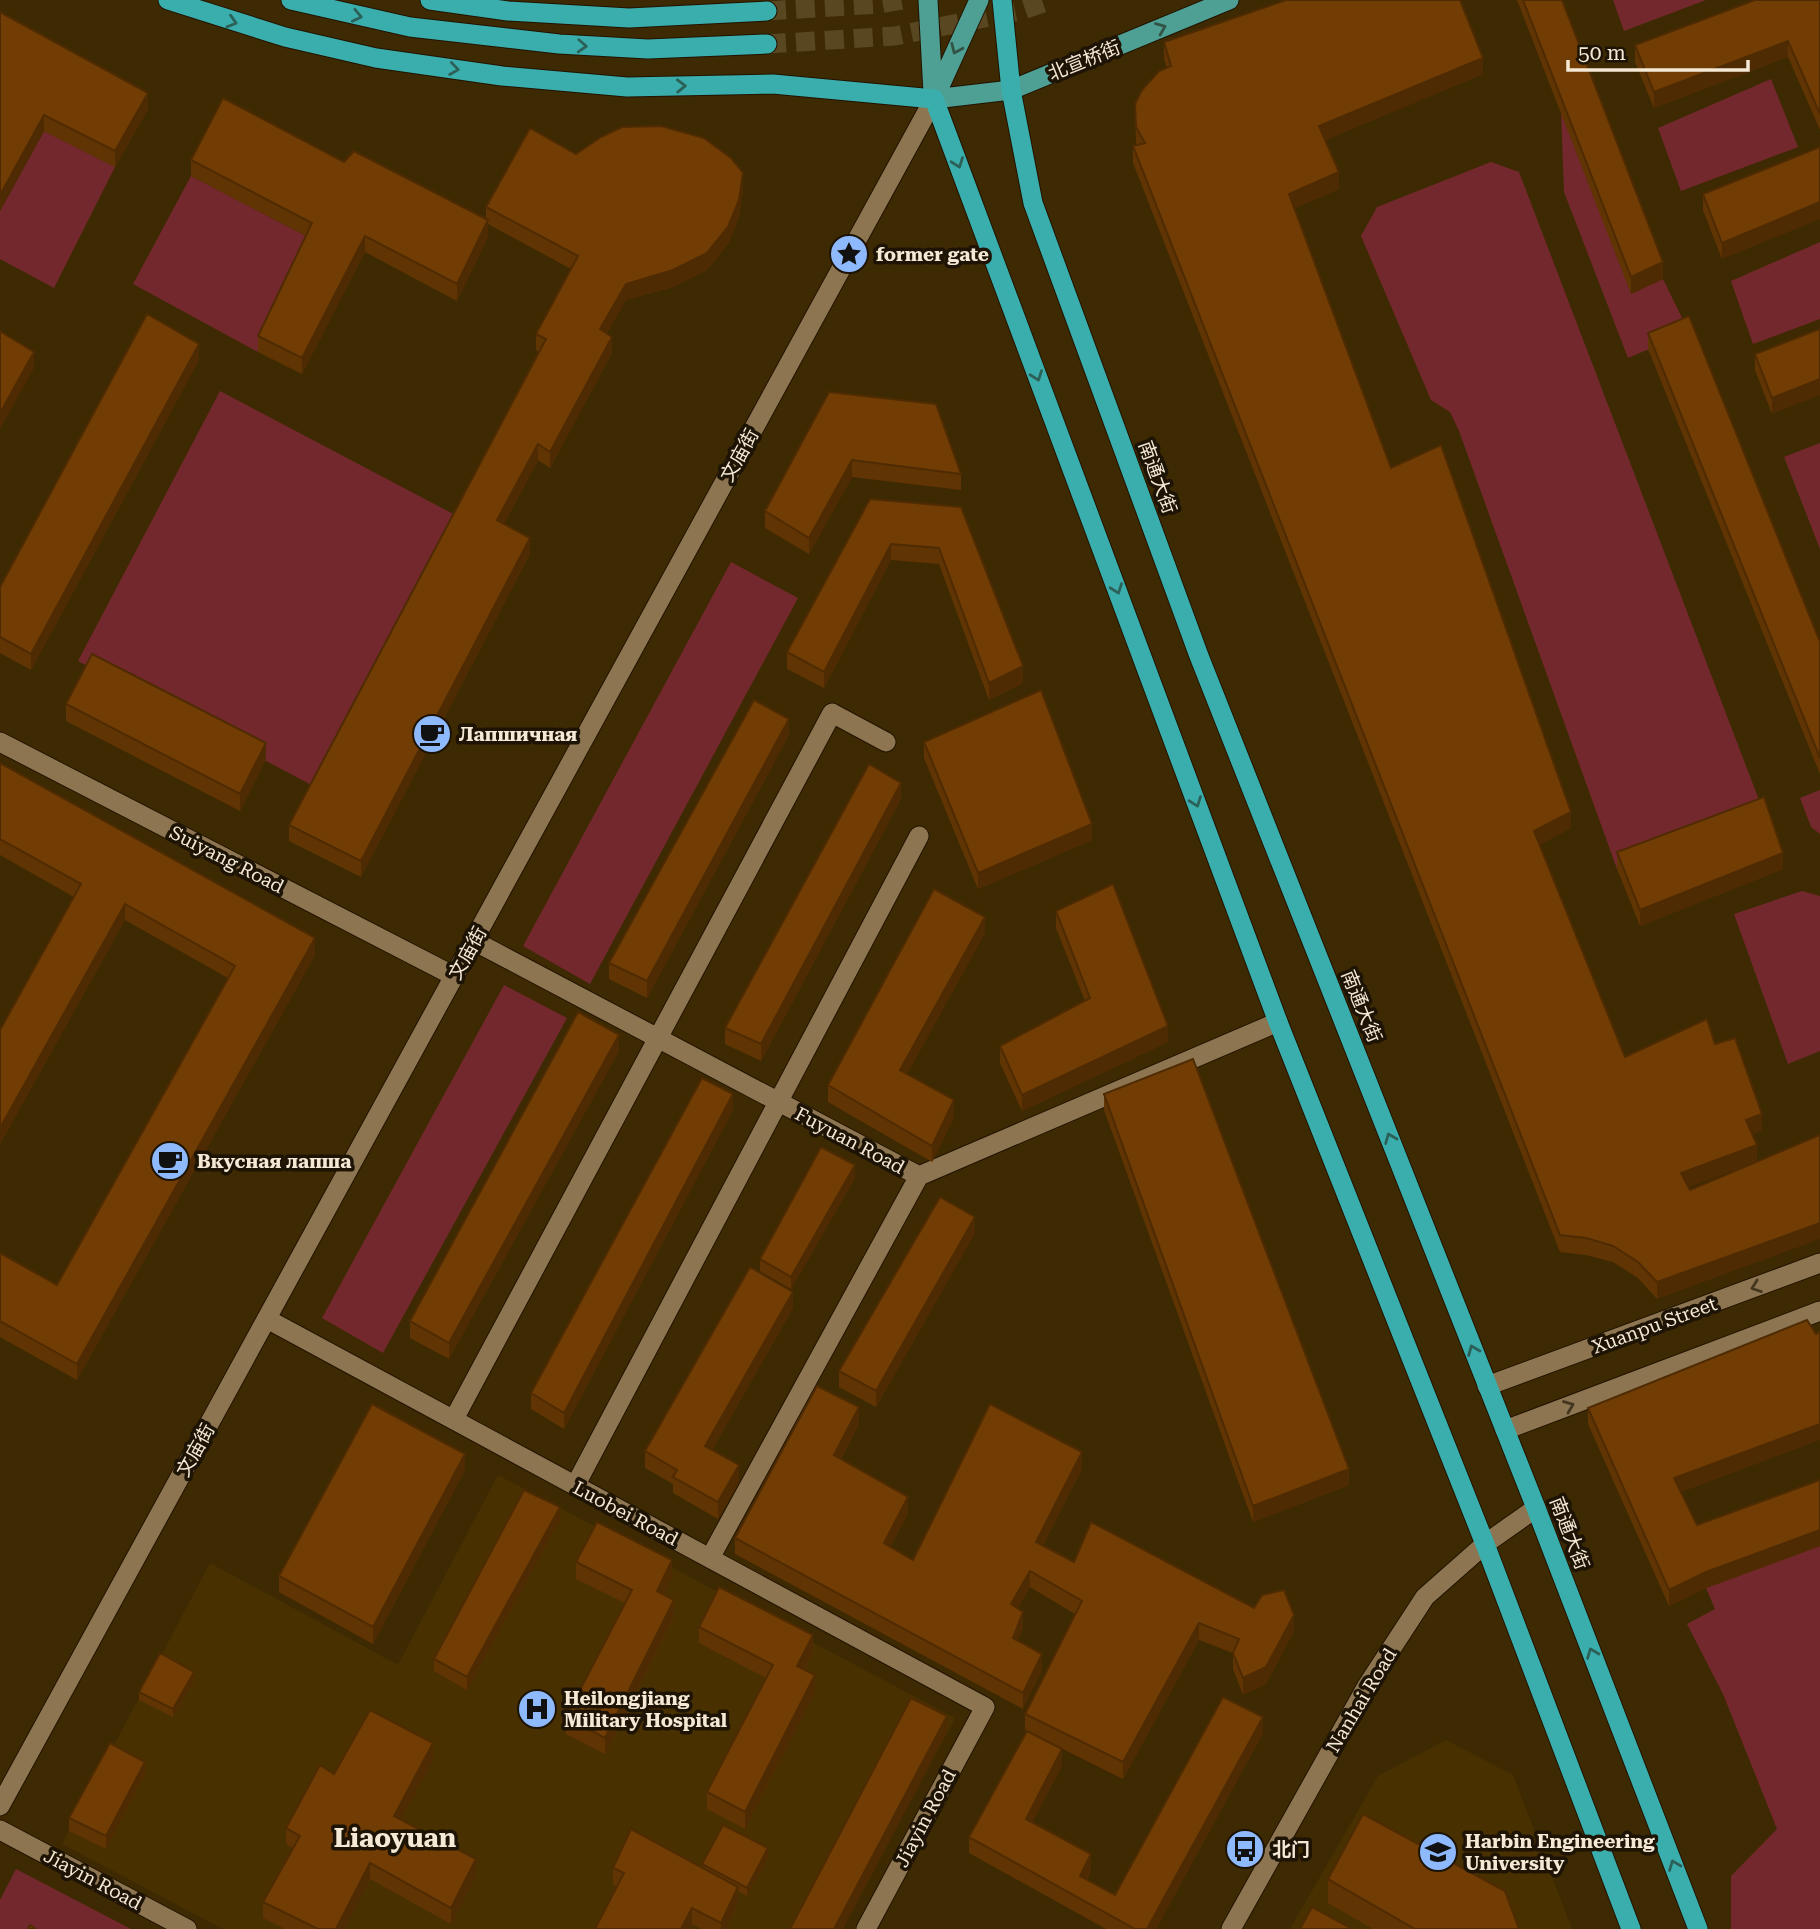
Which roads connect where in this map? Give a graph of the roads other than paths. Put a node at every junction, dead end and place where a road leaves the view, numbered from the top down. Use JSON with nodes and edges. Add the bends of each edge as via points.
{"nodes":[{"id":1,"x":168,"y":0,"type":"edge"},
{"id":2,"x":291,"y":0,"type":"edge"},
{"id":3,"x":430,"y":0,"type":"edge"},
{"id":4,"x":928,"y":0,"type":"edge"},
{"id":5,"x":979,"y":0,"type":"edge"},
{"id":6,"x":1002,"y":0,"type":"edge"},
{"id":7,"x":1229,"y":0,"type":"edge"},
{"id":8,"x":767,"y":11,"type":"tunnel mouth"},
{"id":9,"x":767,"y":44,"type":"tunnel mouth"},
{"id":10,"x":1011,"y":90,"type":"junction"},
{"id":11,"x":934,"y":99,"type":"junction"},
{"id":12,"x":0,"y":742,"type":"edge"},
{"id":13,"x":886,"y":742,"type":"dead end"},
{"id":14,"x":919,"y":836,"type":"dead end"},
{"id":15,"x":474,"y":941,"type":"junction"},
{"id":16,"x":454,"y":976,"type":"junction"},
{"id":17,"x":1278,"y":1022,"type":"junction"},
{"id":18,"x":659,"y":1038,"type":"junction"},
{"id":19,"x":779,"y":1101,"type":"junction"},
{"id":20,"x":919,"y":1176,"type":"junction"},
{"id":21,"x":1820,"y":1263,"type":"edge"},
{"id":22,"x":1820,"y":1311,"type":"edge"},
{"id":23,"x":267,"y":1319,"type":"junction"},
{"id":24,"x":1487,"y":1386,"type":"junction"},
{"id":25,"x":454,"y":1419,"type":"junction"},
{"id":26,"x":1505,"y":1430,"type":"junction"},
{"id":27,"x":575,"y":1486,"type":"junction"},
{"id":28,"x":1536,"y":1508,"type":"junction"},
{"id":29,"x":1485,"y":1544,"type":"junction"},
{"id":30,"x":710,"y":1558,"type":"junction"},
{"id":31,"x":985,"y":1707,"type":"joint"},
{"id":32,"x":0,"y":1807,"type":"edge"},
{"id":33,"x":0,"y":1829,"type":"edge"},
{"id":34,"x":187,"y":1929,"type":"edge"},
{"id":35,"x":866,"y":1929,"type":"edge"},
{"id":36,"x":1231,"y":1929,"type":"edge"},
{"id":37,"x":1631,"y":1929,"type":"edge"},
{"id":38,"x":1698,"y":1929,"type":"edge"}],
"edges":[{"from":1,"to":11,"type":"highway","one_way":true,"via":[[285,37],[376,58],[502,76],[627,87],[773,84]]},
{"from":2,"to":9,"type":"highway","one_way":true,"via":[[410,27],[559,44],[648,49]]},
{"from":3,"to":8,"type":"highway","via":[[508,11],[629,18]]},
{"from":4,"to":11,"type":"main road"},
{"from":5,"to":11,"type":"main road","one_way":true},
{"from":6,"to":10,"type":"highway","name":"南通大街"},
{"from":10,"to":7,"type":"main road","name":"北宣桥街","one_way":true},
{"from":10,"to":11,"type":"main road","name":"北宣桥街"},
{"from":24,"to":10,"type":"highway","name":"南通大街","one_way":true,"via":[[1199,656],[1032,203]]},
{"from":11,"to":15,"type":"street","name":"文庙街"},
{"from":11,"to":17,"type":"highway","one_way":true},
{"from":12,"to":16,"type":"street","name":"Suiyang Road"},
{"from":13,"to":18,"type":"street","via":[[832,713]]},
{"from":14,"to":19,"type":"street"},
{"from":15,"to":16,"type":"street","name":"文庙街"},
{"from":15,"to":18,"type":"street","name":"Fuyuan Road"},
{"from":16,"to":23,"type":"street","name":"文庙街"},
{"from":17,"to":20,"type":"street","name":"Fuyuan Road"},
{"from":17,"to":29,"type":"highway"},
{"from":18,"to":19,"type":"street","name":"Fuyuan Road"},
{"from":18,"to":25,"type":"street"},
{"from":19,"to":20,"type":"street","name":"Fuyuan Road"},
{"from":19,"to":27,"type":"street"},
{"from":20,"to":30,"type":"street"},
{"from":21,"to":24,"type":"street","name":"Xuanpu Street","one_way":true},
{"from":26,"to":22,"type":"street","one_way":true},
{"from":23,"to":25,"type":"street","name":"Luobei Road"},
{"from":23,"to":32,"type":"street","name":"文庙街"},
{"from":24,"to":26,"type":"highway","name":"南通大街"},
{"from":25,"to":27,"type":"street","name":"Luobei Road"},
{"from":26,"to":28,"type":"highway","name":"南通大街"},
{"from":27,"to":30,"type":"street","name":"Luobei Road"},
{"from":28,"to":29,"type":"street","name":"Nanhai Road"},
{"from":38,"to":28,"type":"highway","name":"南通大街","one_way":true},
{"from":29,"to":36,"type":"street","name":"Nanhai Road","via":[[1425,1597],[1367,1686]]},
{"from":29,"to":37,"type":"highway"},
{"from":30,"to":31,"type":"street","name":"Luobei Road"},
{"from":31,"to":35,"type":"street","name":"Jiayin Road"},
{"from":33,"to":34,"type":"street","name":"Jiayin Road"}]}
